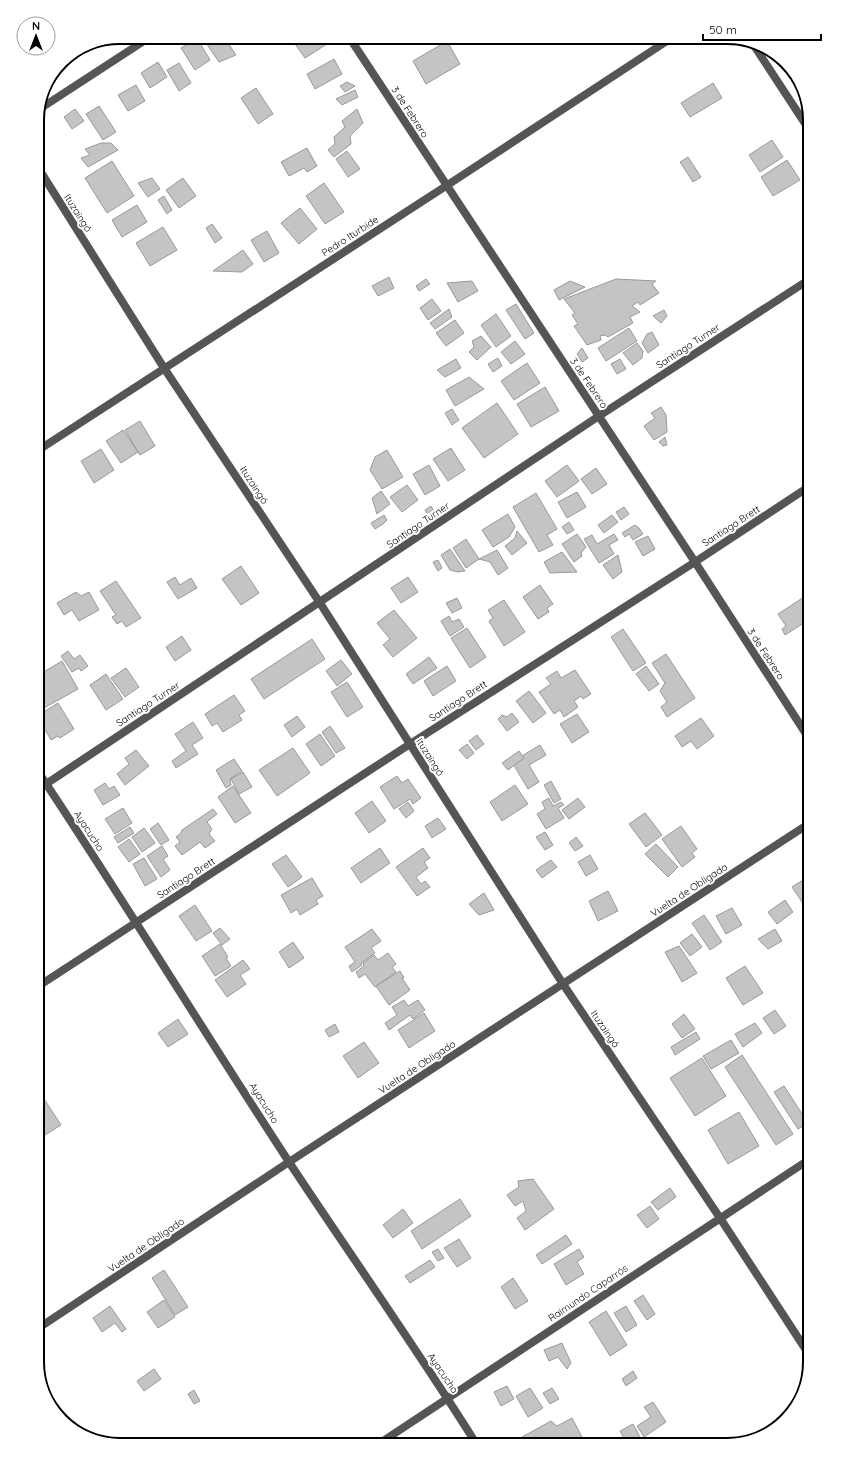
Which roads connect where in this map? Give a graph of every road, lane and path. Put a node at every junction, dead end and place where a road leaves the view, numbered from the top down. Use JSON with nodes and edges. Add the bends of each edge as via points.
{"nodes":[{"id":1,"x":139,"y":44,"type":"edge"},
{"id":2,"x":354,"y":44,"type":"edge"},
{"id":3,"x":662,"y":44,"type":"edge"},
{"id":4,"x":757,"y":51,"type":"edge"},
{"id":5,"x":46,"y":105,"type":"edge"},
{"id":6,"x":803,"y":120,"type":"edge"},
{"id":7,"x":44,"y":177,"type":"edge"},
{"id":8,"x":446,"y":186,"type":"junction"},
{"id":9,"x":803,"y":283,"type":"edge"},
{"id":10,"x":164,"y":368,"type":"junction"},
{"id":11,"x":599,"y":416,"type":"junction"},
{"id":12,"x":44,"y":446,"type":"edge"},
{"id":13,"x":803,"y":491,"type":"edge"},
{"id":14,"x":695,"y":562,"type":"junction"},
{"id":15,"x":320,"y":603,"type":"junction"},
{"id":16,"x":803,"y":729,"type":"edge"},
{"id":17,"x":410,"y":744,"type":"junction"},
{"id":18,"x":44,"y":781,"type":"edge"},
{"id":19,"x":46,"y":784,"type":"junction"},
{"id":20,"x":803,"y":828,"type":"edge"},
{"id":21,"x":137,"y":922,"type":"junction"},
{"id":22,"x":44,"y":982,"type":"edge"},
{"id":23,"x":563,"y":984,"type":"junction"},
{"id":24,"x":289,"y":1162,"type":"junction"},
{"id":25,"x":803,"y":1164,"type":"edge"},
{"id":26,"x":720,"y":1218,"type":"junction"},
{"id":27,"x":44,"y":1324,"type":"edge"},
{"id":28,"x":803,"y":1345,"type":"edge"},
{"id":29,"x":448,"y":1398,"type":"junction"},
{"id":30,"x":388,"y":1438,"type":"edge"},
{"id":31,"x":473,"y":1438,"type":"edge"}],
"edges":[{"from":1,"to":5,"type":"street"},
{"from":2,"to":8,"type":"street","name":"3 de Febrero"},
{"from":3,"to":8,"type":"street","name":"Pedro Iturbide"},
{"from":4,"to":6,"type":"street"},
{"from":7,"to":10,"type":"street","name":"Ituzaingó"},
{"from":8,"to":10,"type":"street","name":"Pedro Iturbide"},
{"from":8,"to":11,"type":"street","name":"3 de Febrero"},
{"from":9,"to":11,"type":"street","name":"Santiago Turner"},
{"from":10,"to":12,"type":"street","name":"Pedro Iturbide"},
{"from":10,"to":15,"type":"street","name":"Ituzaingó"},
{"from":11,"to":14,"type":"street","name":"3 de Febrero"},
{"from":11,"to":15,"type":"street","name":"Santiago Turner"},
{"from":13,"to":14,"type":"street","name":"Santiago Brett"},
{"from":14,"to":16,"type":"street","name":"3 de Febrero"},
{"from":14,"to":17,"type":"street","name":"Santiago Brett"},
{"from":15,"to":17,"type":"street","name":"Ituzaingó"},
{"from":15,"to":19,"type":"street","name":"Santiago Turner"},
{"from":17,"to":21,"type":"street","name":"Santiago Brett"},
{"from":17,"to":23,"type":"street","name":"Ituzaingó"},
{"from":18,"to":19,"type":"street","name":"Ayacucho"},
{"from":19,"to":21,"type":"street","name":"Ayacucho"},
{"from":20,"to":23,"type":"street","name":"Vuelta de Obligado"},
{"from":21,"to":22,"type":"street","name":"Santiago Brett"},
{"from":21,"to":24,"type":"street","name":"Ayacucho"},
{"from":23,"to":24,"type":"street","name":"Vuelta de Obligado"},
{"from":23,"to":26,"type":"street","name":"Ituzaingó"},
{"from":24,"to":27,"type":"street","name":"Vuelta de Obligado"},
{"from":24,"to":29,"type":"street","name":"Ayacucho"},
{"from":25,"to":26,"type":"street","name":"Raimundo Caparrós"},
{"from":26,"to":28,"type":"street","name":"Ituzaingó"},
{"from":26,"to":29,"type":"street","name":"Raimundo Caparrós"},
{"from":29,"to":30,"type":"street","name":"Raimundo Caparrós"},
{"from":29,"to":31,"type":"street","name":"Ayacucho"}]}
